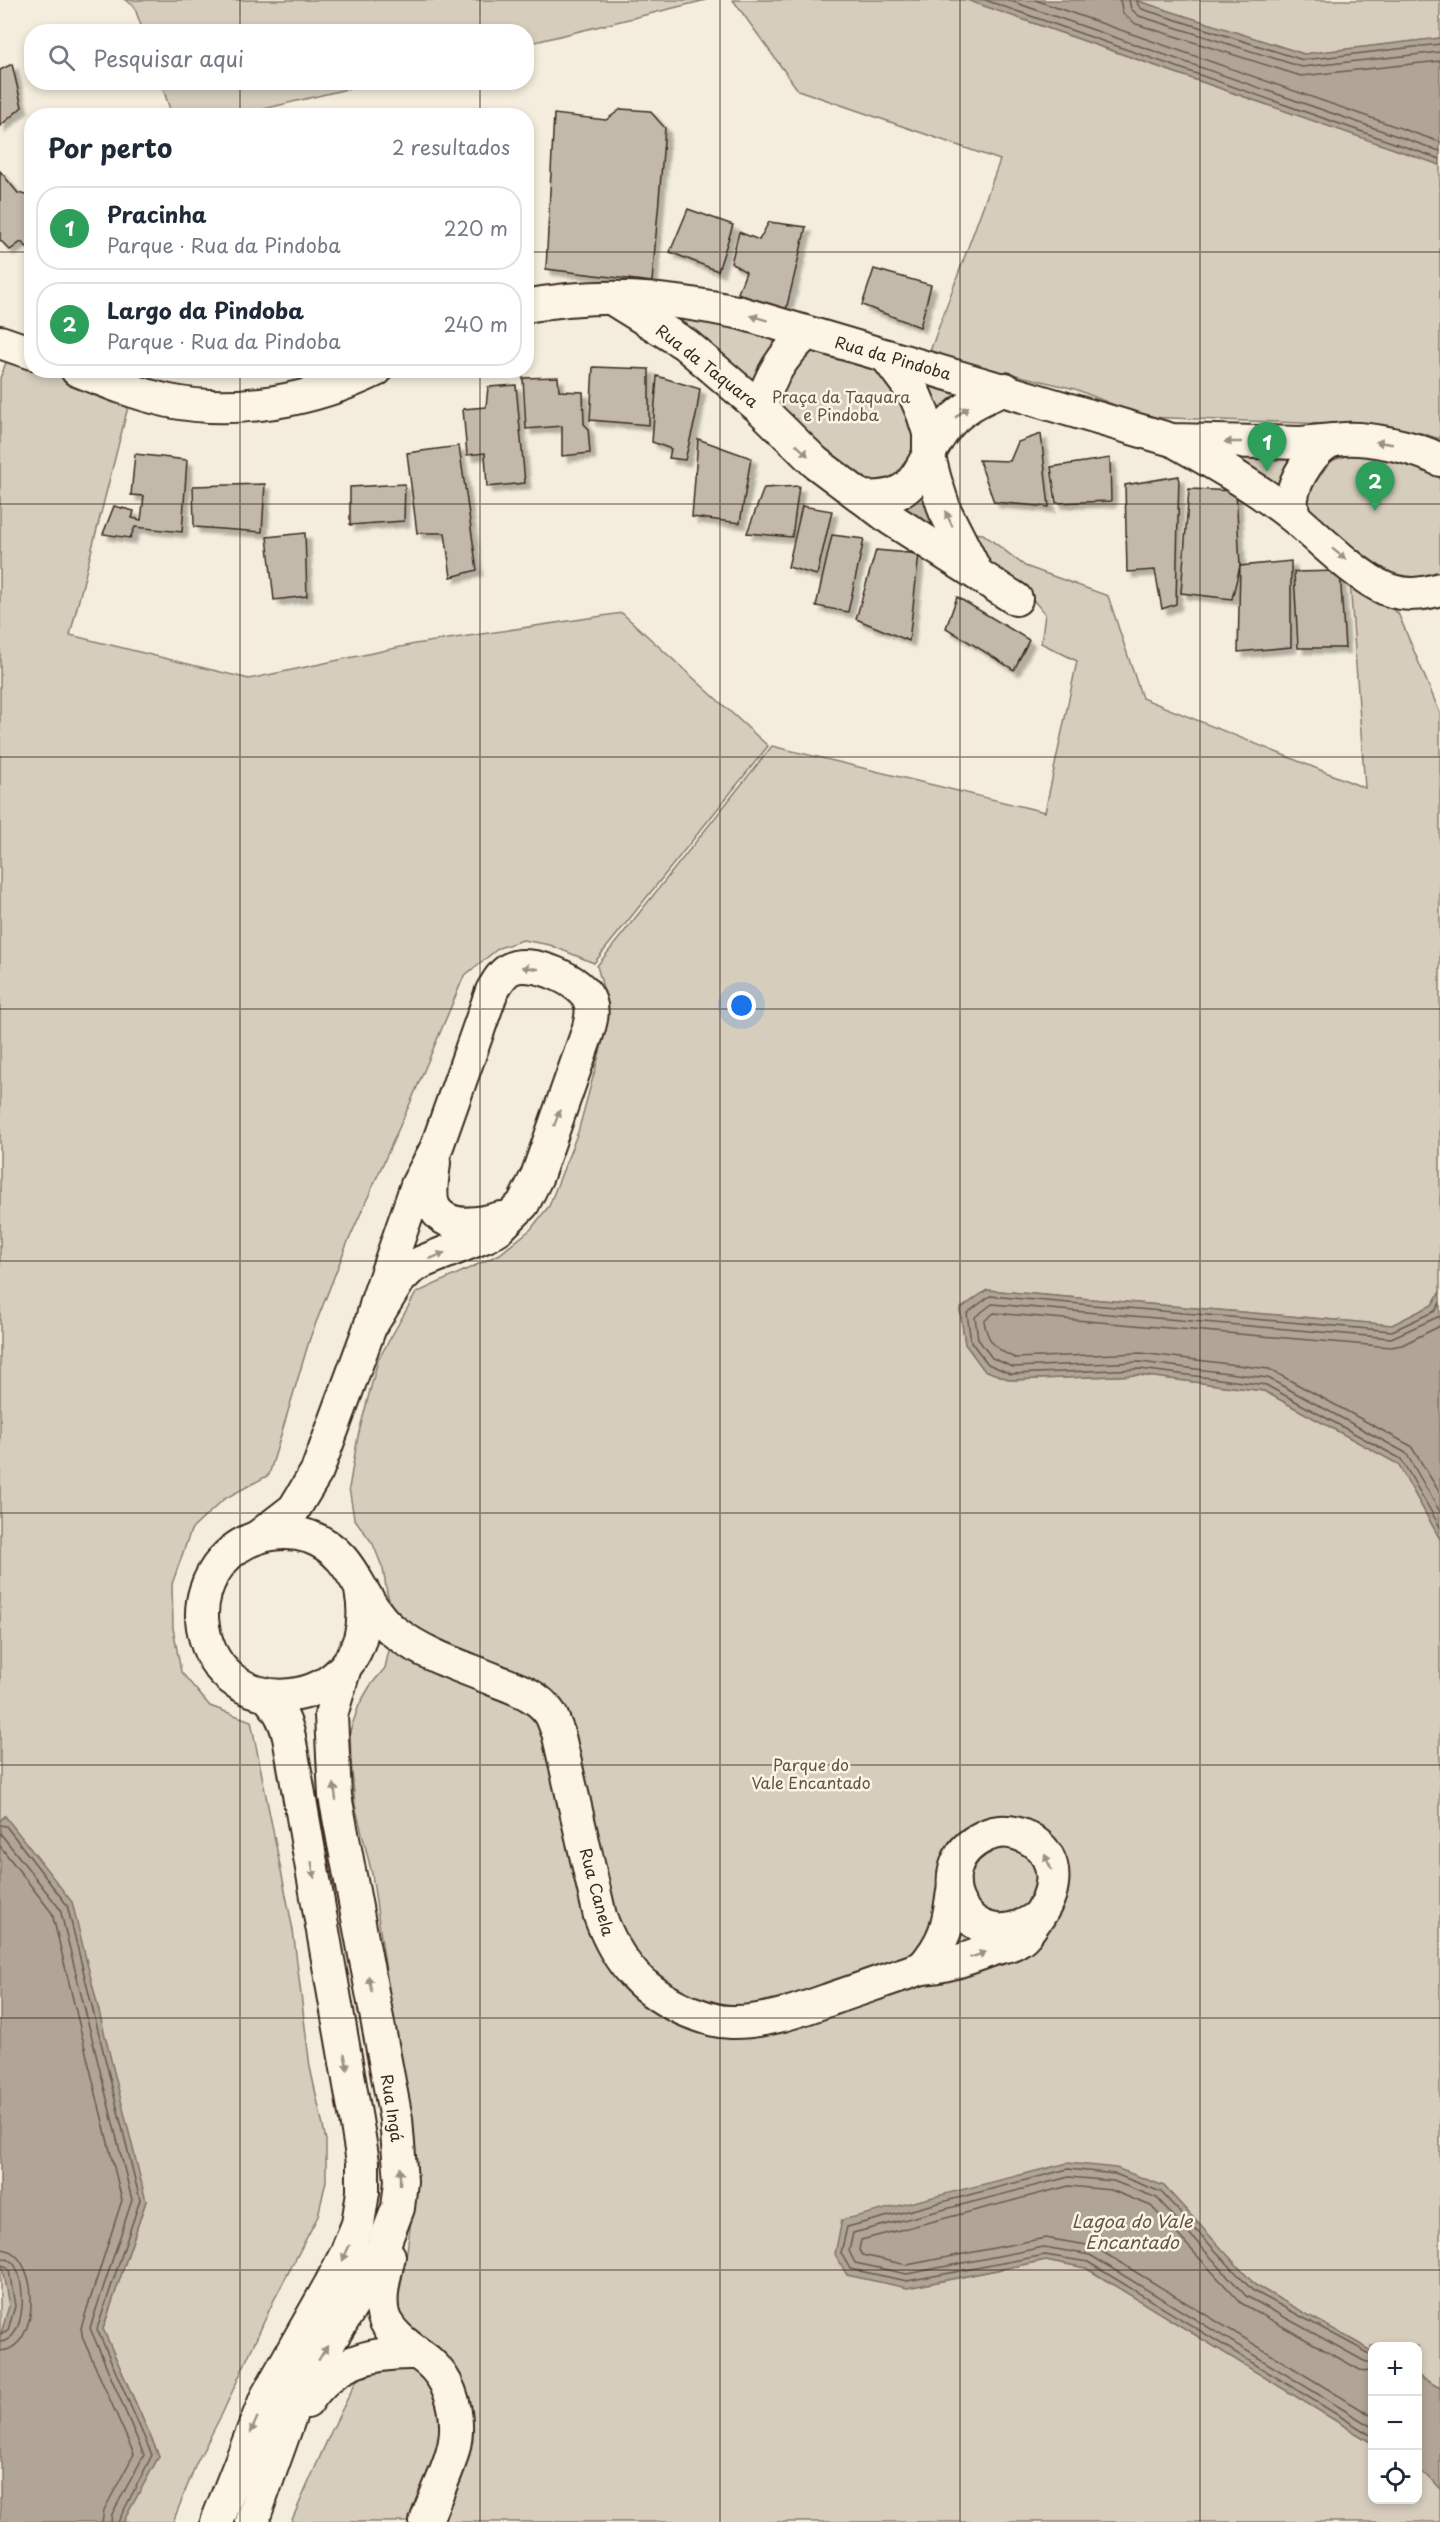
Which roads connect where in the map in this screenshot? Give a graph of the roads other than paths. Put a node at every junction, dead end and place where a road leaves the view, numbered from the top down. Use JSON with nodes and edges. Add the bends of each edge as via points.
{"nodes":[{"id":1,"x":609,"y":297,"type":"junction"},
{"id":2,"x":534,"y":305,"type":"edge"},
{"id":3,"x":807,"y":333,"type":"junction"},
{"id":4,"x":886,"y":356,"type":"junction"},
{"id":5,"x":96,"y":378,"type":"edge"},
{"id":6,"x":356,"y":378,"type":"edge"},
{"id":7,"x":1005,"y":389,"type":"junction"},
{"id":8,"x":760,"y":408,"type":"junction"},
{"id":9,"x":1172,"y":440,"type":"junction"},
{"id":10,"x":1333,"y":440,"type":"junction"},
{"id":11,"x":929,"y":457,"type":"junction"},
{"id":12,"x":1440,"y":460,"type":"edge"},
{"id":13,"x":862,"y":497,"type":"junction"},
{"id":14,"x":1294,"y":517,"type":"junction"},
{"id":15,"x":976,"y":571,"type":"junction"},
{"id":16,"x":1440,"y":589,"type":"edge"},
{"id":17,"x":1016,"y":599,"type":"dead end"},
{"id":18,"x":436,"y":1149,"type":"junction"},
{"id":19,"x":513,"y":1215,"type":"junction"},
{"id":20,"x":370,"y":1327,"type":"junction"},
{"id":21,"x":317,"y":1471,"type":"junction"},
{"id":22,"x":259,"y":1536,"type":"junction"},
{"id":23,"x":340,"y":1555,"type":"junction"},
{"id":24,"x":361,"y":1590,"type":"junction"},
{"id":25,"x":421,"y":1649,"type":"junction"},
{"id":26,"x":346,"y":1666,"type":"junction"},
{"id":27,"x":266,"y":1695,"type":"junction"},
{"id":28,"x":954,"y":1884,"type":"junction"},
{"id":29,"x":1039,"y":1916,"type":"junction"},
{"id":30,"x":922,"y":1968,"type":"junction"},
{"id":31,"x":398,"y":2208,"type":"junction"},
{"id":32,"x":415,"y":2353,"type":"junction"},
{"id":33,"x":282,"y":2444,"type":"junction"},
{"id":34,"x":217,"y":2522,"type":"edge"},
{"id":35,"x":252,"y":2522,"type":"edge"},
{"id":36,"x":426,"y":2522,"type":"edge"}],
"edges":[{"from":1,"to":2,"type":"street"},
{"from":3,"to":1,"type":"street","name":"Rua da Pindoba","one_way":true,"via":[[698,304]]},
{"from":1,"to":8,"type":"street","name":"Rua da Taquara","via":[[685,344]]},
{"from":3,"to":4,"type":"street","name":"Rua da Pindoba"},
{"from":3,"to":8,"type":"street","via":[[777,366]]},
{"from":4,"to":7,"type":"street","name":"Rua da Pindoba"},
{"from":4,"to":11,"type":"street","via":[[915,395],[929,433]]},
{"from":5,"to":6,"type":"street","via":[[169,401],[221,407],[273,402],[324,391]]},
{"from":7,"to":9,"type":"street","name":"Rua da Pindoba"},
{"from":11,"to":7,"type":"street","one_way":true,"via":[[944,429],[961,412]]},
{"from":8,"to":13,"type":"street","name":"Rua da Taquara","one_way":true,"via":[[815,462]]},
{"from":10,"to":9,"type":"street","name":"Rua da Pindoba","one_way":true},
{"from":9,"to":14,"type":"street","name":"Rua da Pindoba","via":[[1224,468]]},
{"from":12,"to":10,"type":"street","name":"Rua da Pindoba","one_way":true,"via":[[1401,446]]},
{"from":10,"to":14,"type":"street","via":[[1315,454],[1295,484],[1291,501]]},
{"from":11,"to":13,"type":"street","via":[[915,479],[894,496]]},
{"from":15,"to":11,"type":"street","one_way":true,"via":[[945,511]]},
{"from":13,"to":15,"type":"street","name":"Rua da Taquara"},
{"from":14,"to":16,"type":"street","name":"Rua da Pindoba","one_way":true,"via":[[1383,588],[1423,595]]},
{"from":15,"to":17,"type":"street","name":"Rua da Taquara"},
{"from":18,"to":19,"type":"street","via":[[433,1204],[441,1216],[469,1224]]},
{"from":19,"to":18,"type":"street","one_way":true,"via":[[531,1191],[587,1034],[592,1015],[584,990],[562,976],[536,968],[522,966],[500,977]]},
{"from":18,"to":20,"type":"street","via":[[417,1185]]},
{"from":20,"to":19,"type":"street","one_way":true,"via":[[410,1269],[486,1236]]},
{"from":20,"to":21,"type":"street"},
{"from":21,"to":22,"type":"street","via":[[294,1509]]},
{"from":21,"to":23,"type":"street","via":[[314,1508]]},
{"from":22,"to":23,"type":"street","via":[[293,1533],[325,1544]]},
{"from":22,"to":27,"type":"street","via":[[223,1559],[203,1597],[202,1618],[205,1640],[228,1676]]},
{"from":23,"to":24,"type":"street"},
{"from":24,"to":25,"type":"street","name":"Rua Canela","via":[[385,1624]]},
{"from":24,"to":26,"type":"street","via":[[363,1628],[358,1647]]},
{"from":25,"to":26,"type":"street","name":"Rua Canela","via":[[390,1648]]},
{"from":25,"to":30,"type":"street","name":"Rua Canela","via":[[535,1698],[550,1713],[609,1940],[639,1981],[659,1998],[706,2018],[732,2023],[760,2020]]},
{"from":26,"to":27,"type":"street","via":[[329,1682],[309,1692]]},
{"from":31,"to":26,"type":"street","name":"Rua Ingá","one_way":true,"via":[[401,2181],[396,2119],[335,1796],[331,1715]]},
{"from":27,"to":34,"type":"street","one_way":true,"via":[[280,1710],[289,1737],[358,2131],[363,2192],[358,2224],[346,2254],[266,2398]]},
{"from":28,"to":29,"type":"street","via":[[957,1900],[966,1914],[993,1931],[1018,1929]]},
{"from":29,"to":28,"type":"street","name":"Rua Canela","one_way":true,"via":[[1053,1887],[1052,1871],[1035,1843],[1021,1835],[989,1834],[974,1841],[956,1868]]},
{"from":28,"to":30,"type":"street","name":"Rua Canela","via":[[945,1936]]},
{"from":30,"to":29,"type":"street","name":"Rua Canela","one_way":true,"via":[[941,1967],[1017,1941]]},
{"from":31,"to":32,"type":"street","via":[[382,2306],[385,2319]]},
{"from":33,"to":31,"type":"street","name":"Rua Ingá","one_way":true,"via":[[299,2391],[367,2281]]},
{"from":32,"to":33,"type":"street","via":[[388,2352],[347,2364],[309,2398]]},
{"from":32,"to":36,"type":"street","via":[[439,2373],[450,2390],[456,2412],[451,2455]]},
{"from":33,"to":35,"type":"street","name":"Rua Ingá"}]}
